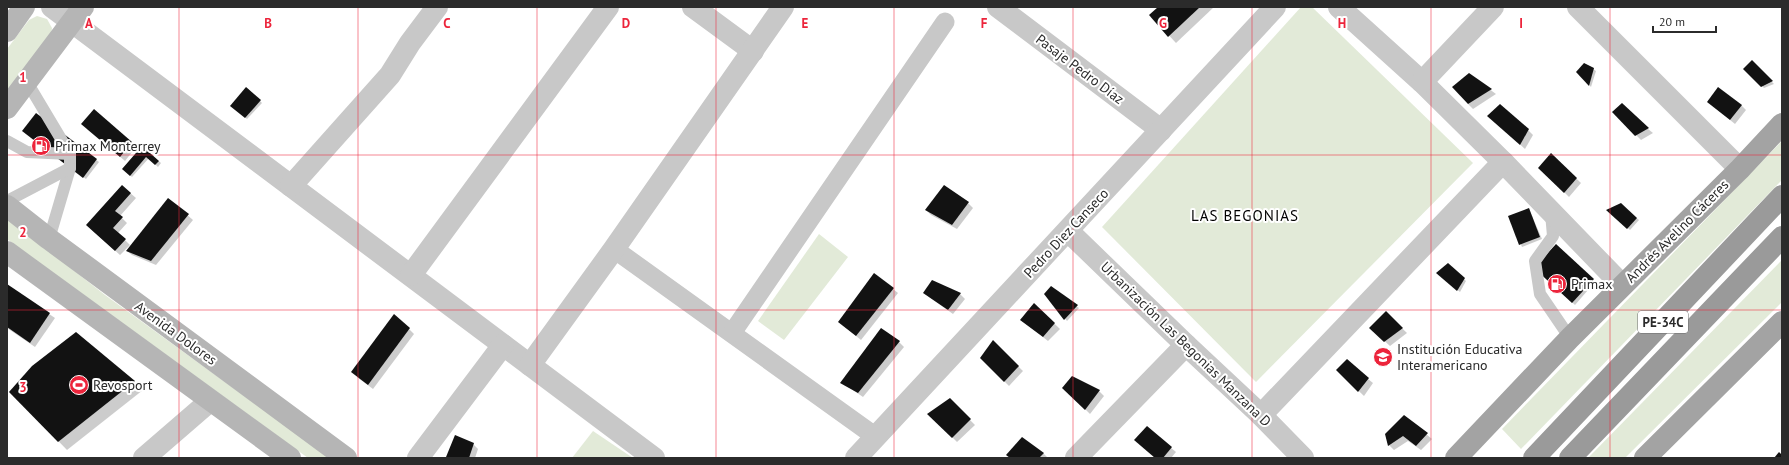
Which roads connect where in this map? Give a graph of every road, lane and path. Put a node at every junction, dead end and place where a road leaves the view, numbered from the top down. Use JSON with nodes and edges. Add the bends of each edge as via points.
{"nodes":[{"id":1,"x":24,"y":7,"type":"edge"},
{"id":2,"x":52,"y":7,"type":"edge"},
{"id":3,"x":437,"y":7,"type":"edge"},
{"id":4,"x":608,"y":7,"type":"edge"},
{"id":5,"x":693,"y":7,"type":"edge"},
{"id":6,"x":784,"y":7,"type":"edge"},
{"id":7,"x":998,"y":7,"type":"edge"},
{"id":8,"x":1276,"y":7,"type":"edge"},
{"id":9,"x":1339,"y":7,"type":"edge"},
{"id":10,"x":1493,"y":7,"type":"edge"},
{"id":11,"x":1578,"y":7,"type":"edge"},
{"id":12,"x":77,"y":14,"type":"edge"},
{"id":13,"x":945,"y":22,"type":"dead end"},
{"id":14,"x":7,"y":31,"type":"edge"},
{"id":15,"x":752,"y":51,"type":"junction"},
{"id":16,"x":27,"y":82,"type":"junction"},
{"id":17,"x":1422,"y":82,"type":"junction"},
{"id":18,"x":8,"y":106,"type":"edge"},
{"id":19,"x":1782,"y":124,"type":"edge"},
{"id":20,"x":1161,"y":130,"type":"junction"},
{"id":21,"x":7,"y":141,"type":"edge"},
{"id":22,"x":70,"y":154,"type":"junction"},
{"id":23,"x":1503,"y":162,"type":"junction"},
{"id":24,"x":70,"y":168,"type":"junction"},
{"id":25,"x":1740,"y":169,"type":"junction"},
{"id":26,"x":291,"y":186,"type":"junction"},
{"id":27,"x":1782,"y":196,"type":"edge"},
{"id":28,"x":7,"y":201,"type":"edge"},
{"id":29,"x":7,"y":206,"type":"edge"},
{"id":30,"x":1551,"y":212,"type":"junction"},
{"id":31,"x":1068,"y":231,"type":"junction"},
{"id":32,"x":1782,"y":237,"type":"edge"},
{"id":33,"x":49,"y":239,"type":"junction"},
{"id":34,"x":614,"y":249,"type":"junction"},
{"id":35,"x":7,"y":252,"type":"edge"},
{"id":36,"x":411,"y":275,"type":"junction"},
{"id":37,"x":1622,"y":285,"type":"junction"},
{"id":38,"x":1782,"y":322,"type":"edge"},
{"id":39,"x":732,"y":333,"type":"junction"},
{"id":40,"x":1570,"y":338,"type":"junction"},
{"id":41,"x":503,"y":345,"type":"junction"},
{"id":42,"x":1186,"y":345,"type":"junction"},
{"id":43,"x":530,"y":365,"type":"junction"},
{"id":44,"x":210,"y":401,"type":"junction"},
{"id":45,"x":1261,"y":415,"type":"junction"},
{"id":46,"x":876,"y":437,"type":"junction"},
{"id":47,"x":144,"y":458,"type":"edge"},
{"id":48,"x":290,"y":458,"type":"edge"},
{"id":49,"x":346,"y":458,"type":"edge"},
{"id":50,"x":418,"y":458,"type":"edge"},
{"id":51,"x":654,"y":458,"type":"edge"},
{"id":52,"x":856,"y":458,"type":"edge"},
{"id":53,"x":1076,"y":458,"type":"edge"},
{"id":54,"x":1303,"y":458,"type":"edge"},
{"id":55,"x":1456,"y":458,"type":"edge"},
{"id":56,"x":1534,"y":458,"type":"edge"},
{"id":57,"x":1570,"y":458,"type":"edge"},
{"id":58,"x":1645,"y":458,"type":"edge"}],
"edges":[{"from":1,"to":14,"type":"main road"},
{"from":2,"to":12,"type":"street"},
{"from":3,"to":26,"type":"street","via":[[390,75]]},
{"from":4,"to":36,"type":"street"},
{"from":5,"to":15,"type":"street"},
{"from":6,"to":15,"type":"street"},
{"from":7,"to":20,"type":"street","name":"Pasaje Pedro Díaz"},
{"from":8,"to":20,"type":"street","name":"Pedro Diez Canseco"},
{"from":9,"to":17,"type":"street"},
{"from":10,"to":17,"type":"street"},
{"from":11,"to":25,"type":"street"},
{"from":12,"to":16,"type":"main road"},
{"from":12,"to":26,"type":"street"},
{"from":13,"to":39,"type":"street"},
{"from":15,"to":34,"type":"street"},
{"from":16,"to":18,"type":"main road"},
{"from":16,"to":22,"type":"lane"},
{"from":17,"to":23,"type":"street"},
{"from":19,"to":25,"type":"main road","name":"Andrés Avelino Cáceres"},
{"from":20,"to":31,"type":"street","name":"Pedro Diez Canseco"},
{"from":21,"to":22,"type":"lane","via":[[27,152]]},
{"from":22,"to":24,"type":"lane"},
{"from":23,"to":30,"type":"street"},
{"from":23,"to":45,"type":"street"},
{"from":24,"to":28,"type":"lane"},
{"from":24,"to":33,"type":"lane"},
{"from":25,"to":37,"type":"main road","name":"Andrés Avelino Cáceres"},
{"from":26,"to":36,"type":"street"},
{"from":27,"to":56,"type":"highway","number":"PE-34C"},
{"from":29,"to":33,"type":"main road","name":"Avenida Dolores"},
{"from":30,"to":37,"type":"street"},
{"from":30,"to":40,"type":"lane","via":[[1553,236],[1535,261],[1538,281],[1540,294]]},
{"from":31,"to":42,"type":"street","name":"Urbanización Las Begonias Manzana D"},
{"from":31,"to":46,"type":"street","name":"Pedro Diez Canseco"},
{"from":32,"to":57,"type":"highway","number":"PE-34C"},
{"from":33,"to":49,"type":"main road","name":"Avenida Dolores"},
{"from":34,"to":39,"type":"street"},
{"from":34,"to":43,"type":"street"},
{"from":35,"to":44,"type":"main road"},
{"from":36,"to":41,"type":"street"},
{"from":37,"to":40,"type":"main road","name":"Andrés Avelino Cáceres"},
{"from":38,"to":58,"type":"main road"},
{"from":39,"to":46,"type":"street"},
{"from":40,"to":55,"type":"main road","name":"Andrés Avelino Cáceres"},
{"from":41,"to":43,"type":"street"},
{"from":41,"to":50,"type":"street"},
{"from":42,"to":45,"type":"street","name":"Urbanización Las Begonias Manzana D"},
{"from":42,"to":53,"type":"street"},
{"from":43,"to":51,"type":"street"},
{"from":44,"to":47,"type":"street"},
{"from":44,"to":48,"type":"main road"},
{"from":45,"to":54,"type":"street","name":"Urbanización Las Begonias Manzana D"},
{"from":46,"to":52,"type":"street","name":"Pedro Diez Canseco"}]}
